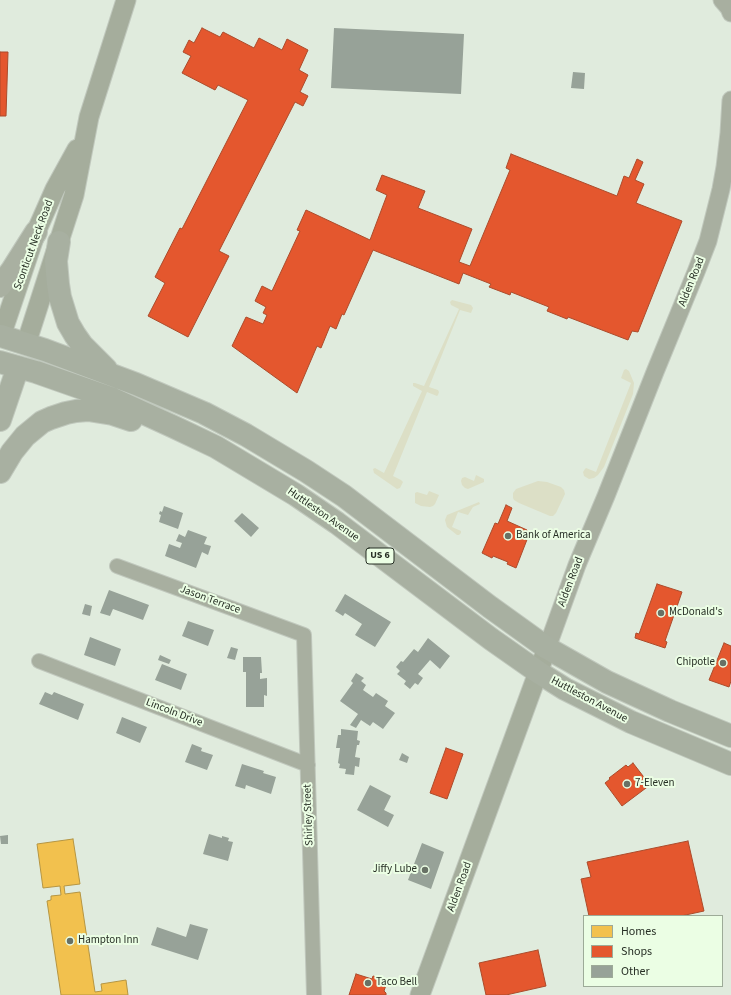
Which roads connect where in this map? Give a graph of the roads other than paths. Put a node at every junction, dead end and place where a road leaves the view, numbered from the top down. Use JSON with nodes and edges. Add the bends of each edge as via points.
{"nodes":[{"id":1,"x":126,"y":0,"type":"edge"},
{"id":2,"x":731,"y":100,"type":"edge"},
{"id":3,"x":85,"y":136,"type":"junction"},
{"id":4,"x":36,"y":232,"type":"junction"},
{"id":5,"x":59,"y":242,"type":"junction"},
{"id":6,"x":0,"y":286,"type":"edge"},
{"id":7,"x":0,"y":337,"type":"edge"},
{"id":8,"x":26,"y":344,"type":"junction"},
{"id":9,"x":9,"y":364,"type":"edge"},
{"id":10,"x":112,"y":374,"type":"junction"},
{"id":11,"x":0,"y":420,"type":"edge"},
{"id":12,"x":216,"y":447,"type":"junction"},
{"id":13,"x":0,"y":472,"type":"edge"},
{"id":14,"x":117,"y":566,"type":"dead end"},
{"id":15,"x":304,"y":635,"type":"joint"},
{"id":16,"x":547,"y":648,"type":"junction"},
{"id":17,"x":39,"y":661,"type":"dead end"},
{"id":18,"x":538,"y":672,"type":"junction"},
{"id":19,"x":731,"y":736,"type":"edge"},
{"id":20,"x":731,"y":764,"type":"edge"},
{"id":21,"x":308,"y":765,"type":"junction"},
{"id":22,"x":314,"y":995,"type":"edge"},
{"id":23,"x":420,"y":995,"type":"edge"}],
"edges":[{"from":1,"to":3,"type":"main road","name":"Sconticut Neck Road"},
{"from":2,"to":16,"type":"street","name":"Alden Road","via":[[725,167],[708,241],[577,566]]},
{"from":3,"to":4,"type":"main road","name":"Sconticut Neck Road","via":[[55,189]]},
{"from":3,"to":5,"type":"main road","name":"Sconticut Neck Road","via":[[74,195]]},
{"from":4,"to":6,"type":"main road"},
{"from":4,"to":7,"type":"main road","name":"Sconticut Neck Road"},
{"from":5,"to":8,"type":"main road","name":"Sconticut Neck Road"},
{"from":5,"to":10,"type":"highway","via":[[56,261],[58,284],[68,323],[82,345]]},
{"from":7,"to":8,"type":"highway","number":"US 6"},
{"from":8,"to":9,"type":"main road"},
{"from":8,"to":10,"type":"highway","number":"US 6"},
{"from":9,"to":11,"type":"highway"},
{"from":9,"to":12,"type":"highway","name":"Huttleston Avenue","number":"US 6","via":[[113,399]]},
{"from":10,"to":16,"type":"highway","number":"US 6","via":[[226,424],[306,471]]},
{"from":12,"to":13,"type":"highway","via":[[113,414],[76,411],[51,418],[33,429],[18,443]]},
{"from":12,"to":18,"type":"highway","name":"Huttleston Avenue","number":"US 6","via":[[337,523]]},
{"from":14,"to":15,"type":"street","name":"Jason Terrace"},
{"from":15,"to":21,"type":"street","name":"Shirley Street"},
{"from":16,"to":18,"type":"main road","name":"Alden Road"},
{"from":16,"to":19,"type":"highway","number":"US 6","via":[[613,685]]},
{"from":17,"to":21,"type":"street","name":"Lincoln Drive"},
{"from":18,"to":20,"type":"highway","name":"Huttleston Avenue","number":"US 6","via":[[565,689],[631,722]]},
{"from":18,"to":23,"type":"main road","name":"Alden Road"},
{"from":21,"to":22,"type":"street","name":"Shirley Street"}]}
